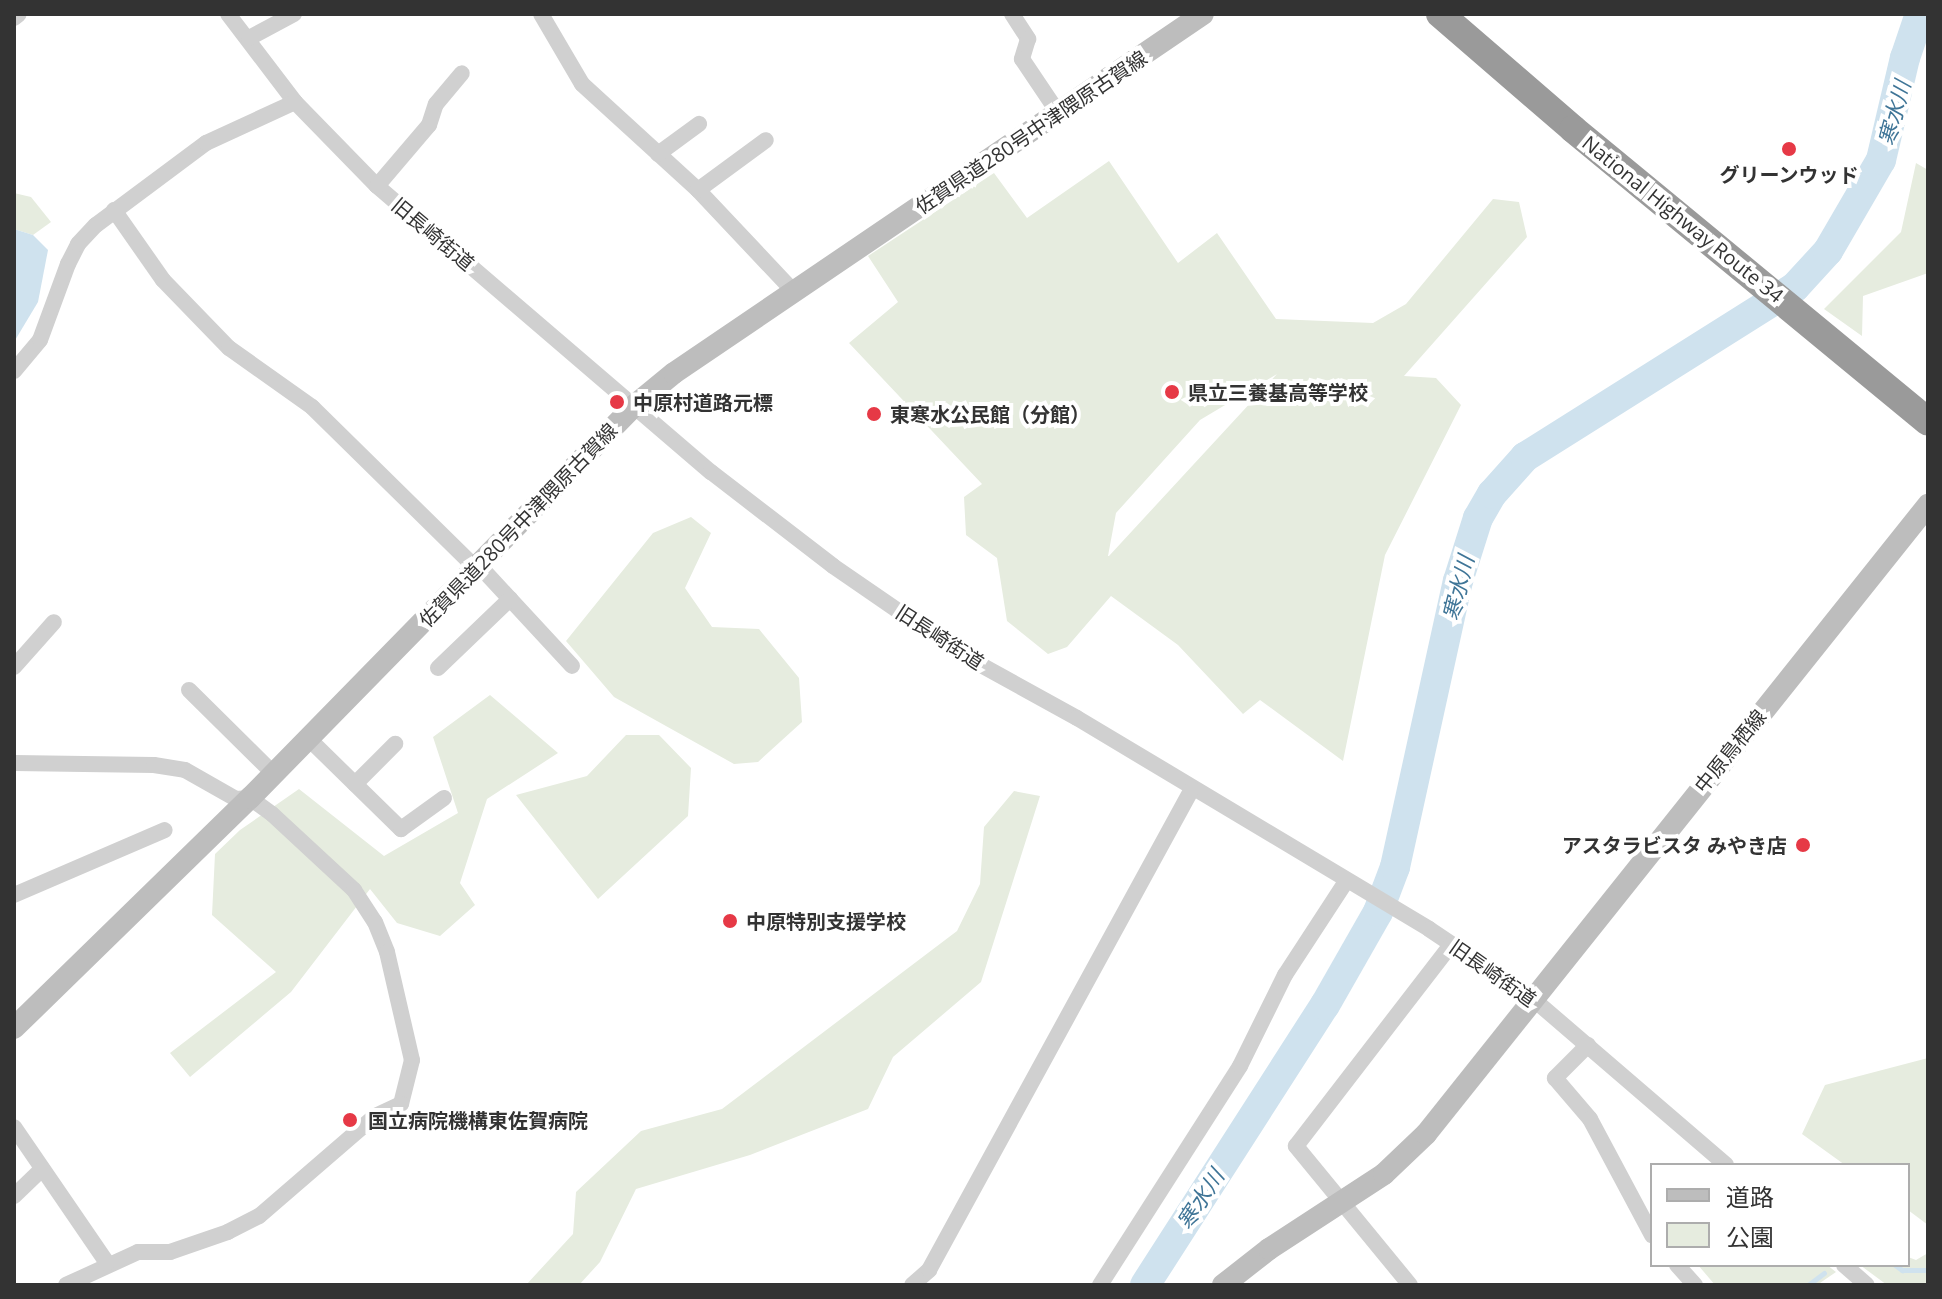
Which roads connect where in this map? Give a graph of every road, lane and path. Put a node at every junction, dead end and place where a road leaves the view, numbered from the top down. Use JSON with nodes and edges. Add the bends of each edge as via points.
{"nodes":[{"id":1,"x":19,"y":14,"type":"edge"},
{"id":2,"x":228,"y":14,"type":"edge"},
{"id":3,"x":294,"y":14,"type":"edge"},
{"id":4,"x":541,"y":14,"type":"edge"},
{"id":5,"x":1012,"y":14,"type":"edge"},
{"id":6,"x":1203,"y":14,"type":"edge"},
{"id":7,"x":1440,"y":14,"type":"edge"},
{"id":8,"x":14,"y":18,"type":"edge"},
{"id":9,"x":249,"y":38,"type":"junction"},
{"id":10,"x":462,"y":73,"type":"dead end"},
{"id":11,"x":295,"y":102,"type":"junction"},
{"id":12,"x":1059,"y":114,"type":"junction"},
{"id":13,"x":699,"y":124,"type":"dead end"},
{"id":14,"x":766,"y":140,"type":"dead end"},
{"id":15,"x":658,"y":154,"type":"junction"},
{"id":16,"x":377,"y":186,"type":"junction"},
{"id":17,"x":698,"y":190,"type":"junction"},
{"id":18,"x":114,"y":210,"type":"junction"},
{"id":19,"x":794,"y":292,"type":"junction"},
{"id":20,"x":14,"y":371,"type":"edge"},
{"id":21,"x":635,"y":405,"type":"junction"},
{"id":22,"x":1928,"y":422,"type":"edge"},
{"id":23,"x":1928,"y":505,"type":"edge"},
{"id":24,"x":476,"y":568,"type":"junction"},
{"id":25,"x":510,"y":599,"type":"junction"},
{"id":26,"x":54,"y":622,"type":"dead end"},
{"id":27,"x":572,"y":666,"type":"dead end"},
{"id":28,"x":14,"y":667,"type":"edge"},
{"id":29,"x":438,"y":668,"type":"dead end"},
{"id":30,"x":189,"y":690,"type":"dead end"},
{"id":31,"x":309,"y":739,"type":"junction"},
{"id":32,"x":395,"y":744,"type":"dead end"},
{"id":33,"x":14,"y":763,"type":"edge"},
{"id":34,"x":274,"y":774,"type":"junction"},
{"id":35,"x":355,"y":784,"type":"junction"},
{"id":36,"x":1192,"y":789,"type":"junction"},
{"id":37,"x":250,"y":798,"type":"junction"},
{"id":38,"x":444,"y":798,"type":"dead end"},
{"id":39,"x":165,"y":830,"type":"dead end"},
{"id":40,"x":1347,"y":880,"type":"junction"},
{"id":41,"x":14,"y":895,"type":"edge"},
{"id":42,"x":1451,"y":945,"type":"junction"},
{"id":43,"x":1532,"y":998,"type":"junction"},
{"id":44,"x":14,"y":1028,"type":"edge"},
{"id":45,"x":1588,"y":1045,"type":"junction"},
{"id":46,"x":14,"y":1127,"type":"edge"},
{"id":47,"x":1724,"y":1163,"type":"edge"},
{"id":48,"x":42,"y":1169,"type":"junction"},
{"id":49,"x":14,"y":1196,"type":"edge"},
{"id":50,"x":1343,"y":1203,"type":"junction"},
{"id":51,"x":1650,"y":1231,"type":"edge"},
{"id":52,"x":107,"y":1263,"type":"junction"},
{"id":53,"x":1679,"y":1267,"type":"edge"},
{"id":54,"x":1846,"y":1267,"type":"edge"},
{"id":55,"x":66,"y":1285,"type":"edge"},
{"id":56,"x":912,"y":1285,"type":"edge"},
{"id":57,"x":1100,"y":1285,"type":"edge"},
{"id":58,"x":1223,"y":1285,"type":"edge"},
{"id":59,"x":1410,"y":1285,"type":"edge"},
{"id":60,"x":1695,"y":1285,"type":"edge"},
{"id":61,"x":1867,"y":1285,"type":"edge"}],
"edges":[{"from":1,"to":8,"type":"street"},
{"from":2,"to":9,"type":"street","name":"旧長崎街道"},
{"from":3,"to":9,"type":"street"},
{"from":4,"to":15,"type":"street","via":[[582,84]]},
{"from":5,"to":12,"type":"street","via":[[1028,39],[1022,59]]},
{"from":6,"to":12,"type":"main road","name":"佐賀県道280号中津隈原古賀線"},
{"from":7,"to":22,"type":"highway","name":"National Highway Route 34"},
{"from":9,"to":11,"type":"street","name":"旧長崎街道"},
{"from":10,"to":16,"type":"street","via":[[436,104],[429,125]]},
{"from":11,"to":16,"type":"street","name":"旧長崎街道"},
{"from":11,"to":18,"type":"street","via":[[206,143]]},
{"from":12,"to":19,"type":"main road","name":"佐賀県道280号中津隈原古賀線"},
{"from":13,"to":15,"type":"street"},
{"from":14,"to":17,"type":"street"},
{"from":15,"to":17,"type":"street"},
{"from":16,"to":21,"type":"street","name":"旧長崎街道"},
{"from":17,"to":19,"type":"street"},
{"from":18,"to":20,"type":"street","via":[[78,244],[40,340]]},
{"from":18,"to":24,"type":"street","via":[[163,280],[229,348],[312,407]]},
{"from":19,"to":21,"type":"main road","name":"佐賀県道280号中津隈原古賀線"},
{"from":21,"to":24,"type":"main road","name":"佐賀県道280号中津隈原古賀線"},
{"from":21,"to":36,"type":"street","name":"旧長崎街道","via":[[711,472],[918,626]]},
{"from":23,"to":43,"type":"main road","name":"中原鳥栖線"},
{"from":24,"to":25,"type":"street"},
{"from":24,"to":31,"type":"main road","name":"佐賀県道280号中津隈原古賀線"},
{"from":25,"to":27,"type":"street"},
{"from":25,"to":29,"type":"street"},
{"from":26,"to":28,"type":"street"},
{"from":30,"to":34,"type":"street"},
{"from":31,"to":34,"type":"main road","name":"佐賀県道280号中津隈原古賀線"},
{"from":31,"to":35,"type":"street"},
{"from":32,"to":35,"type":"street"},
{"from":33,"to":37,"type":"street","via":[[154,765],[185,770],[236,799]]},
{"from":34,"to":37,"type":"main road","name":"佐賀県道280号中津隈原古賀線"},
{"from":35,"to":38,"type":"street","via":[[401,829]]},
{"from":36,"to":40,"type":"street","name":"旧長崎街道"},
{"from":36,"to":56,"type":"street","via":[[929,1270]]},
{"from":37,"to":44,"type":"main road","name":"佐賀県道280号中津隈原古賀線"},
{"from":37,"to":52,"type":"street","via":[[354,890],[375,922],[412,1060],[401,1104],[375,1116],[246,1225],[170,1252],[138,1252]]},
{"from":39,"to":41,"type":"street"},
{"from":40,"to":42,"type":"street","name":"旧長崎街道"},
{"from":40,"to":57,"type":"street","via":[[1285,975],[1240,1066]]},
{"from":42,"to":43,"type":"street","name":"旧長崎街道"},
{"from":42,"to":50,"type":"street","via":[[1296,1146]]},
{"from":43,"to":45,"type":"street","name":"旧長崎街道"},
{"from":43,"to":50,"type":"main road","name":"中原鳥栖線","via":[[1426,1134]]},
{"from":45,"to":47,"type":"street","name":"旧長崎街道"},
{"from":45,"to":51,"type":"street","via":[[1555,1078],[1590,1119]]},
{"from":46,"to":48,"type":"street"},
{"from":48,"to":49,"type":"street"},
{"from":48,"to":52,"type":"street"},
{"from":50,"to":58,"type":"main road","name":"中原鳥栖線"},
{"from":50,"to":59,"type":"street"},
{"from":52,"to":55,"type":"street"},
{"from":53,"to":60,"type":"street"},
{"from":54,"to":61,"type":"street"}]}
